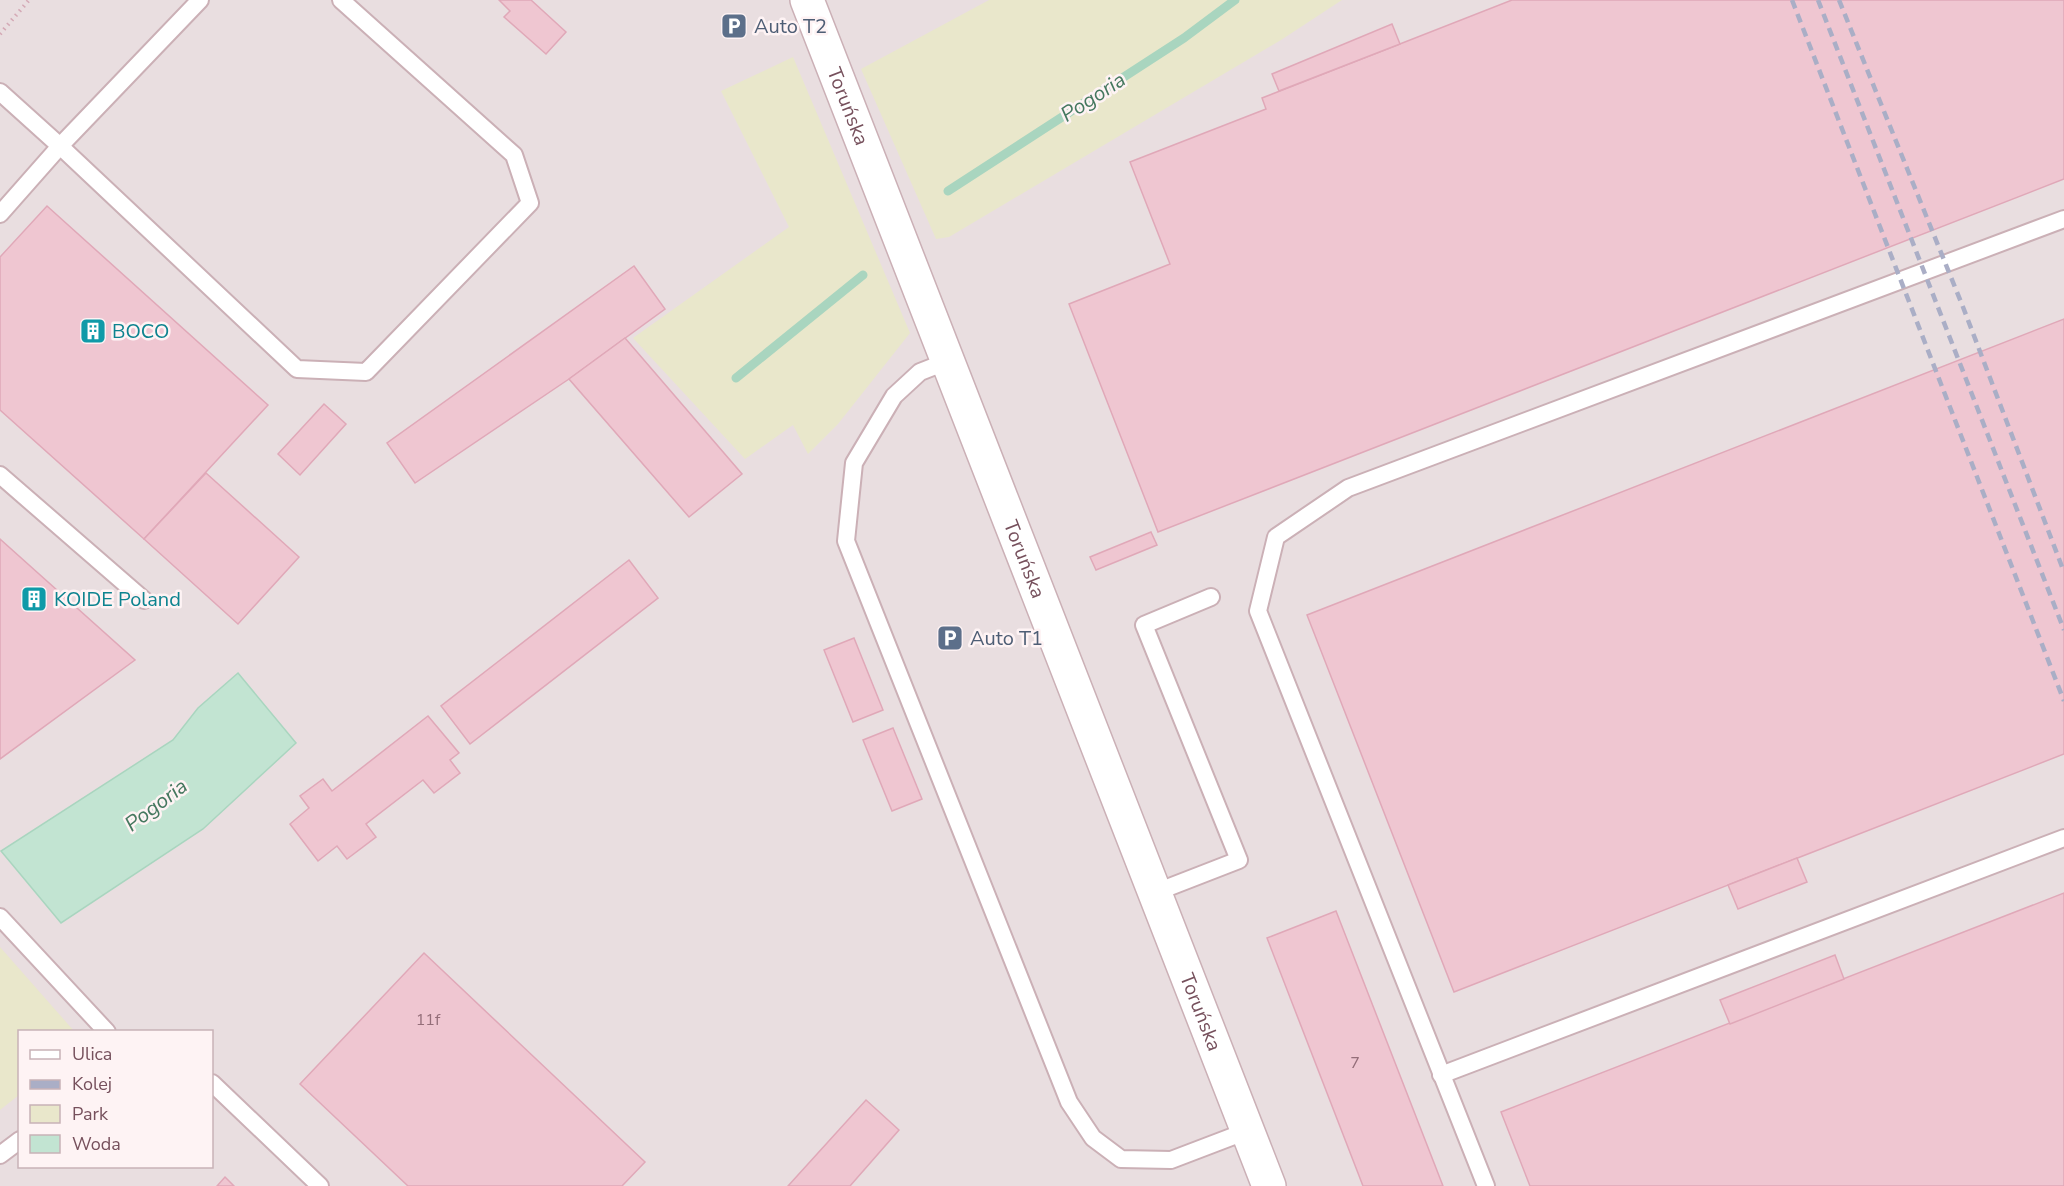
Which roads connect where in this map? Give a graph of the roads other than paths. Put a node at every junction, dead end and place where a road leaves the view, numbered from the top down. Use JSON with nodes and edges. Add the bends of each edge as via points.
{"nodes":[{"id":1,"x":200,"y":0,"type":"edge"},
{"id":2,"x":341,"y":0,"type":"edge"},
{"id":3,"x":807,"y":0,"type":"edge"},
{"id":4,"x":0,"y":92,"type":"edge"},
{"id":5,"x":60,"y":146,"type":"junction"},
{"id":6,"x":0,"y":214,"type":"edge"},
{"id":7,"x":2064,"y":219,"type":"edge"},
{"id":8,"x":948,"y":361,"type":"junction"},
{"id":9,"x":0,"y":475,"type":"edge"},
{"id":10,"x":1211,"y":597,"type":"dead end"},
{"id":11,"x":144,"y":600,"type":"dead end"},
{"id":12,"x":2064,"y":838,"type":"edge"},
{"id":13,"x":1154,"y":893,"type":"junction"},
{"id":14,"x":0,"y":917,"type":"edge"},
{"id":15,"x":105,"y":1030,"type":"edge"},
{"id":16,"x":1441,"y":1075,"type":"junction"},
{"id":17,"x":213,"y":1084,"type":"edge"},
{"id":18,"x":1248,"y":1131,"type":"junction"},
{"id":19,"x":18,"y":1142,"type":"edge"},
{"id":20,"x":0,"y":1155,"type":"edge"},
{"id":21,"x":320,"y":1186,"type":"edge"},
{"id":22,"x":1269,"y":1186,"type":"edge"},
{"id":23,"x":1486,"y":1186,"type":"edge"}],
"edges":[{"from":1,"to":5,"type":"lane"},
{"from":2,"to":5,"type":"lane","via":[[514,154],[530,203],[366,372],[297,369]]},
{"from":3,"to":8,"type":"street","name":"Toruńska"},
{"from":4,"to":5,"type":"lane"},
{"from":5,"to":6,"type":"lane"},
{"from":7,"to":16,"type":"lane","via":[[1348,488],[1276,537],[1258,611]]},
{"from":8,"to":13,"type":"street","name":"Toruńska"},
{"from":8,"to":18,"type":"lane","via":[[920,372],[894,396],[854,463],[846,541],[1069,1102],[1093,1138],[1121,1159],[1171,1160]]},
{"from":9,"to":11,"type":"lane"},
{"from":10,"to":13,"type":"lane","via":[[1144,625],[1239,860]]},
{"from":12,"to":16,"type":"lane"},
{"from":13,"to":18,"type":"street","name":"Toruńska"},
{"from":14,"to":15,"type":"lane"},
{"from":16,"to":23,"type":"lane"},
{"from":17,"to":21,"type":"lane"},
{"from":18,"to":22,"type":"street","name":"Toruńska"},
{"from":19,"to":20,"type":"lane"}]}
